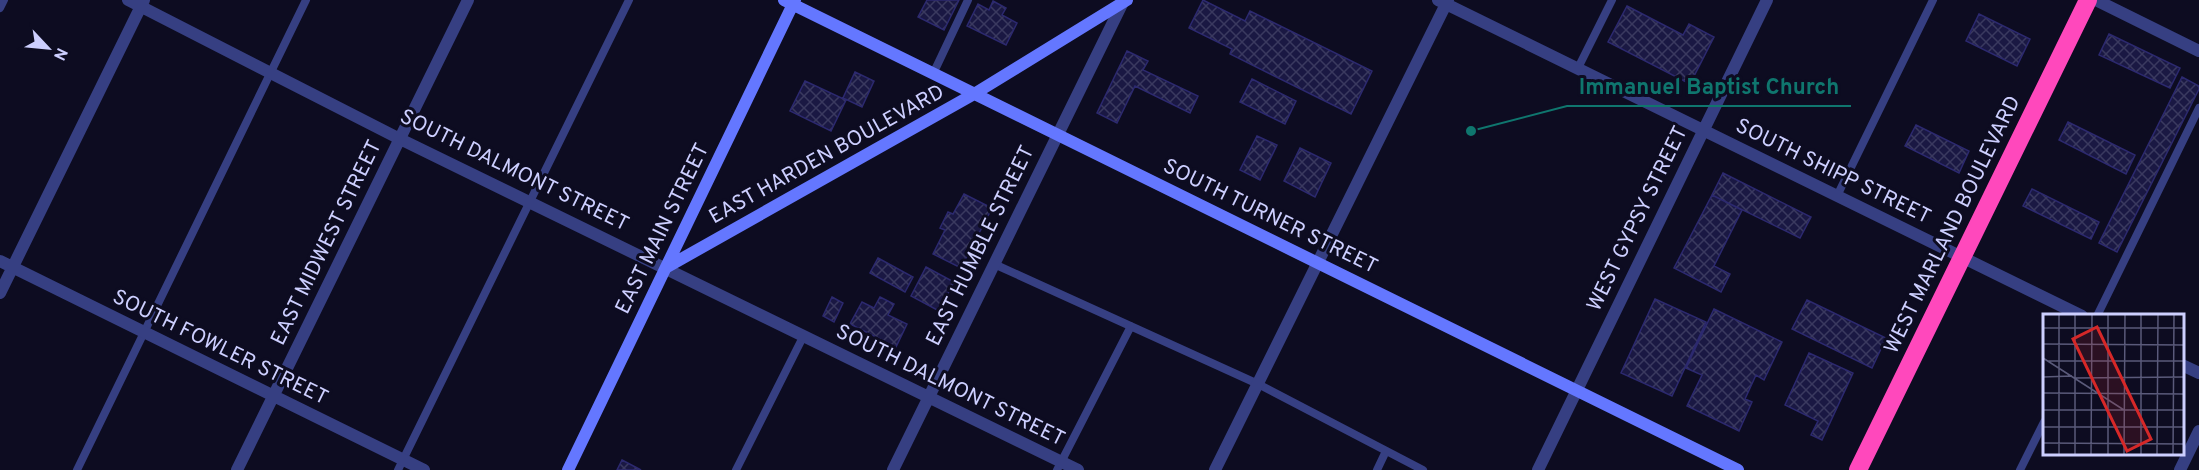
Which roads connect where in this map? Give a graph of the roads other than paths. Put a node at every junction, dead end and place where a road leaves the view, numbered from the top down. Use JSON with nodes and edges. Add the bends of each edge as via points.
{"nodes":[{"id":1,"x":4,"y":0,"type":"edge"},
{"id":2,"x":128,"y":0,"type":"edge"},
{"id":3,"x":306,"y":0,"type":"edge"},
{"id":4,"x":468,"y":0,"type":"edge"},
{"id":5,"x":629,"y":0,"type":"edge"},
{"id":6,"x":968,"y":0,"type":"edge"},
{"id":7,"x":1611,"y":0,"type":"edge"},
{"id":8,"x":1767,"y":0,"type":"edge"},
{"id":9,"x":1933,"y":0,"type":"edge"},
{"id":10,"x":2088,"y":0,"type":"edge"},
{"id":11,"x":2096,"y":0,"type":"edge"},
{"id":12,"x":1124,"y":1,"type":"edge"},
{"id":13,"x":1444,"y":1,"type":"edge"},
{"id":14,"x":790,"y":2,"type":"edge"},
{"id":15,"x":143,"y":3,"type":"edge"},
{"id":16,"x":0,"y":8,"type":"edge"},
{"id":17,"x":2199,"y":51,"type":"edge"},
{"id":18,"x":1578,"y":68,"type":"junction"},
{"id":19,"x":270,"y":72,"type":"junction"},
{"id":20,"x":933,"y":74,"type":"junction"},
{"id":21,"x":974,"y":94,"type":"junction"},
{"id":22,"x":2199,"y":108,"type":"edge"},
{"id":23,"x":1703,"y":130,"type":"junction"},
{"id":24,"x":1057,"y":135,"type":"junction"},
{"id":25,"x":400,"y":139,"type":"junction"},
{"id":26,"x":1837,"y":196,"type":"junction"},
{"id":27,"x":530,"y":201,"type":"junction"},
{"id":28,"x":1962,"y":257,"type":"junction"},
{"id":29,"x":0,"y":261,"type":"edge"},
{"id":30,"x":1319,"y":262,"type":"junction"},
{"id":31,"x":994,"y":264,"type":"junction"},
{"id":32,"x":12,"y":267,"type":"junction"},
{"id":33,"x":667,"y":267,"type":"junction"},
{"id":34,"x":0,"y":292,"type":"edge"},
{"id":35,"x":2080,"y":314,"type":"edge"},
{"id":36,"x":2097,"y":314,"type":"edge"},
{"id":37,"x":1131,"y":326,"type":"junction"},
{"id":38,"x":144,"y":332,"type":"junction"},
{"id":39,"x":804,"y":335,"type":"junction"},
{"id":40,"x":2184,"y":366,"type":"edge"},
{"id":41,"x":2199,"y":373,"type":"edge"},
{"id":42,"x":1258,"y":384,"type":"junction"},
{"id":43,"x":1577,"y":391,"type":"junction"},
{"id":44,"x":273,"y":396,"type":"junction"},
{"id":45,"x":929,"y":397,"type":"junction"},
{"id":46,"x":2043,"y":424,"type":"edge"},
{"id":47,"x":2199,"y":431,"type":"edge"},
{"id":48,"x":1386,"y":451,"type":"junction"},
{"id":49,"x":400,"y":465,"type":"edge"},
{"id":50,"x":1059,"y":466,"type":"edge"},
{"id":51,"x":77,"y":470,"type":"edge"},
{"id":52,"x":237,"y":470,"type":"edge"},
{"id":53,"x":424,"y":470,"type":"edge"},
{"id":54,"x":568,"y":470,"type":"edge"},
{"id":55,"x":736,"y":470,"type":"edge"},
{"id":56,"x":893,"y":470,"type":"edge"},
{"id":57,"x":1078,"y":470,"type":"edge"},
{"id":58,"x":1215,"y":470,"type":"edge"},
{"id":59,"x":1377,"y":470,"type":"edge"},
{"id":60,"x":1423,"y":470,"type":"edge"},
{"id":61,"x":1538,"y":470,"type":"edge"},
{"id":62,"x":1737,"y":470,"type":"edge"},
{"id":63,"x":1858,"y":470,"type":"edge"},
{"id":64,"x":2020,"y":470,"type":"edge"},
{"id":65,"x":2180,"y":470,"type":"edge"}],
"edges":[{"from":1,"to":16,"type":"lane"},
{"from":2,"to":15,"type":"street","name":"SOUTH DALMONT STREET"},
{"from":3,"to":19,"type":"lane"},
{"from":4,"to":25,"type":"street","name":"EAST MIDWEST STREET"},
{"from":5,"to":27,"type":"lane"},
{"from":6,"to":20,"type":"lane"},
{"from":7,"to":18,"type":"lane"},
{"from":8,"to":23,"type":"street","name":"WEST GYPSY STREET"},
{"from":9,"to":26,"type":"lane"},
{"from":10,"to":28,"type":"highway","name":"WEST MARLAND BOULEVARD"},
{"from":11,"to":17,"type":"street"},
{"from":12,"to":21,"type":"main road","name":"EAST HARDEN BOULEVARD"},
{"from":12,"to":24,"type":"street","name":"EAST HUMBLE STREET"},
{"from":13,"to":18,"type":"street","name":"SOUTH SHIPP STREET"},
{"from":13,"to":30,"type":"street"},
{"from":14,"to":20,"type":"main road","name":"SOUTH TURNER STREET"},
{"from":14,"to":33,"type":"main road","name":"EAST MAIN STREET"},
{"from":15,"to":19,"type":"street","name":"SOUTH DALMONT STREET"},
{"from":15,"to":32,"type":"street"},
{"from":18,"to":23,"type":"street","name":"SOUTH SHIPP STREET"},
{"from":19,"to":25,"type":"street","name":"SOUTH DALMONT STREET"},
{"from":19,"to":38,"type":"lane"},
{"from":20,"to":21,"type":"main road","name":"SOUTH TURNER STREET"},
{"from":21,"to":24,"type":"main road","name":"SOUTH TURNER STREET"},
{"from":21,"to":33,"type":"main road","name":"EAST HARDEN BOULEVARD"},
{"from":22,"to":36,"type":"lane"},
{"from":23,"to":26,"type":"street","name":"SOUTH SHIPP STREET"},
{"from":23,"to":43,"type":"street","name":"WEST GYPSY STREET"},
{"from":24,"to":30,"type":"main road","name":"SOUTH TURNER STREET"},
{"from":24,"to":31,"type":"street","name":"EAST HUMBLE STREET"},
{"from":25,"to":27,"type":"street","name":"SOUTH DALMONT STREET"},
{"from":25,"to":44,"type":"street","name":"EAST MIDWEST STREET"},
{"from":26,"to":28,"type":"street","name":"SOUTH SHIPP STREET"},
{"from":27,"to":33,"type":"street","name":"SOUTH DALMONT STREET"},
{"from":27,"to":49,"type":"lane"},
{"from":28,"to":35,"type":"street","name":"SOUTH SHIPP STREET"},
{"from":28,"to":63,"type":"highway","name":"WEST MARLAND BOULEVARD"},
{"from":29,"to":32,"type":"street","name":"SOUTH FOWLER STREET"},
{"from":30,"to":42,"type":"street"},
{"from":30,"to":43,"type":"main road","name":"SOUTH TURNER STREET"},
{"from":31,"to":37,"type":"lane"},
{"from":31,"to":45,"type":"street","name":"EAST HUMBLE STREET"},
{"from":32,"to":34,"type":"street"},
{"from":32,"to":38,"type":"street","name":"SOUTH FOWLER STREET"},
{"from":33,"to":39,"type":"street","name":"SOUTH DALMONT STREET"},
{"from":33,"to":54,"type":"main road","name":"EAST MAIN STREET"},
{"from":37,"to":42,"type":"lane"},
{"from":37,"to":50,"type":"lane"},
{"from":38,"to":44,"type":"street","name":"SOUTH FOWLER STREET"},
{"from":38,"to":51,"type":"lane"},
{"from":39,"to":45,"type":"street","name":"SOUTH DALMONT STREET"},
{"from":39,"to":55,"type":"lane"},
{"from":40,"to":41,"type":"street"},
{"from":42,"to":48,"type":"lane"},
{"from":42,"to":58,"type":"street"},
{"from":43,"to":61,"type":"street","name":"WEST GYPSY STREET"},
{"from":43,"to":62,"type":"main road","name":"SOUTH TURNER STREET"},
{"from":44,"to":49,"type":"street","name":"SOUTH FOWLER STREET"},
{"from":44,"to":52,"type":"street","name":"EAST MIDWEST STREET"},
{"from":45,"to":50,"type":"street","name":"SOUTH DALMONT STREET"},
{"from":45,"to":56,"type":"street","name":"EAST HUMBLE STREET"},
{"from":46,"to":64,"type":"lane"},
{"from":47,"to":65,"type":"street"},
{"from":48,"to":59,"type":"lane"},
{"from":48,"to":60,"type":"lane"},
{"from":49,"to":53,"type":"street","name":"SOUTH FOWLER STREET"},
{"from":50,"to":57,"type":"street","name":"SOUTH DALMONT STREET"}]}
